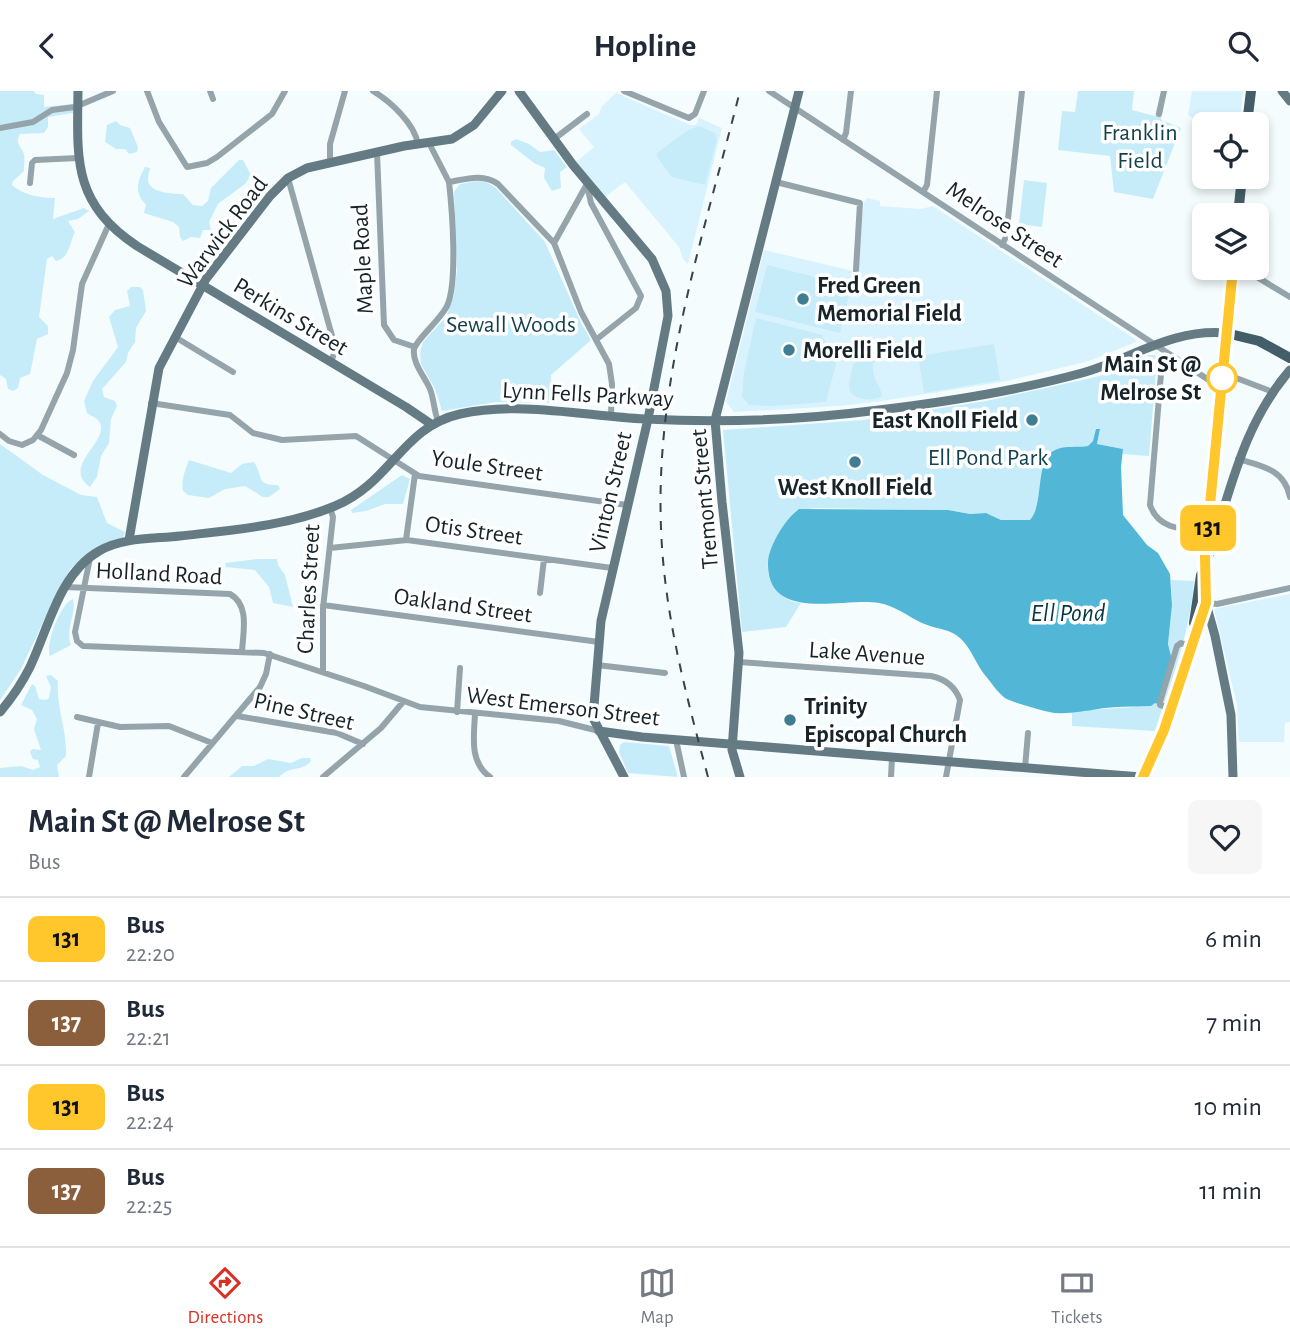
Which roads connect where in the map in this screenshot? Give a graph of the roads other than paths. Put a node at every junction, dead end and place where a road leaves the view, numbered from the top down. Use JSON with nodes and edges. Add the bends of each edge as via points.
{"nodes":[{"id":1,"x":78,"y":91,"type":"edge"},
{"id":2,"x":113,"y":91,"type":"edge"},
{"id":3,"x":147,"y":91,"type":"edge"},
{"id":4,"x":210,"y":91,"type":"edge"},
{"id":5,"x":285,"y":91,"type":"edge"},
{"id":6,"x":345,"y":91,"type":"edge"},
{"id":7,"x":373,"y":91,"type":"edge"},
{"id":8,"x":502,"y":91,"type":"edge"},
{"id":9,"x":519,"y":91,"type":"edge"},
{"id":10,"x":624,"y":91,"type":"edge"},
{"id":11,"x":704,"y":91,"type":"edge"},
{"id":12,"x":769,"y":91,"type":"edge"},
{"id":13,"x":799,"y":91,"type":"edge"},
{"id":14,"x":851,"y":91,"type":"edge"},
{"id":15,"x":937,"y":91,"type":"edge"},
{"id":16,"x":1023,"y":91,"type":"edge"},
{"id":17,"x":1164,"y":91,"type":"edge"},
{"id":18,"x":1251,"y":91,"type":"edge"},
{"id":19,"x":1282,"y":91,"type":"edge"},
{"id":20,"x":213,"y":99,"type":"dead end"},
{"id":21,"x":1290,"y":100,"type":"edge"},
{"id":22,"x":78,"y":106,"type":"junction"},
{"id":23,"x":794,"y":108,"type":"junction"},
{"id":24,"x":1248,"y":112,"type":"edge"},
{"id":25,"x":587,"y":114,"type":"dead end"},
{"id":26,"x":1159,"y":114,"type":"dead end"},
{"id":27,"x":0,"y":128,"type":"edge"},
{"id":28,"x":554,"y":139,"type":"junction"},
{"id":29,"x":843,"y":140,"type":"junction"},
{"id":30,"x":429,"y":143,"type":"junction"},
{"id":31,"x":418,"y":144,"type":"junction"},
{"id":32,"x":377,"y":152,"type":"junction"},
{"id":33,"x":78,"y":158,"type":"junction"},
{"id":34,"x":330,"y":162,"type":"junction"},
{"id":35,"x":288,"y":179,"type":"junction"},
{"id":36,"x":449,"y":181,"type":"junction"},
{"id":37,"x":776,"y":182,"type":"junction"},
{"id":38,"x":30,"y":183,"type":"dead end"},
{"id":39,"x":587,"y":183,"type":"junction"},
{"id":40,"x":923,"y":192,"type":"junction"},
{"id":41,"x":109,"y":224,"type":"junction"},
{"id":42,"x":554,"y":243,"type":"junction"},
{"id":43,"x":1002,"y":246,"type":"junction"},
{"id":44,"x":856,"y":270,"type":"dead end"},
{"id":45,"x":1232,"y":280,"type":"edge"},
{"id":46,"x":1262,"y":280,"type":"edge"},
{"id":47,"x":202,"y":285,"type":"junction"},
{"id":48,"x":1290,"y":297,"type":"edge"},
{"id":49,"x":1226,"y":333,"type":"junction"},
{"id":50,"x":175,"y":337,"type":"junction"},
{"id":51,"x":597,"y":339,"type":"junction"},
{"id":52,"x":1154,"y":345,"type":"junction"},
{"id":53,"x":415,"y":347,"type":"junction"},
{"id":54,"x":1166,"y":353,"type":"junction"},
{"id":55,"x":1290,"y":358,"type":"edge"},
{"id":56,"x":331,"y":362,"type":"junction"},
{"id":57,"x":1290,"y":370,"type":"edge"},
{"id":58,"x":233,"y":372,"type":"dead end"},
{"id":59,"x":1223,"y":373,"type":"junction"},
{"id":60,"x":1221,"y":388,"type":"junction"},
{"id":61,"x":1272,"y":392,"type":"junction"},
{"id":62,"x":151,"y":403,"type":"junction"},
{"id":63,"x":611,"y":416,"type":"junction"},
{"id":64,"x":648,"y":419,"type":"junction"},
{"id":65,"x":715,"y":420,"type":"junction"},
{"id":66,"x":434,"y":423,"type":"junction"},
{"id":67,"x":0,"y":433,"type":"edge"},
{"id":68,"x":37,"y":435,"type":"junction"},
{"id":69,"x":74,"y":455,"type":"dead end"},
{"id":70,"x":1238,"y":459,"type":"junction"},
{"id":71,"x":393,"y":461,"type":"junction"},
{"id":72,"x":415,"y":474,"type":"junction"},
{"id":73,"x":1290,"y":493,"type":"edge"},
{"id":74,"x":1226,"y":498,"type":"junction"},
{"id":75,"x":627,"y":505,"type":"junction"},
{"id":76,"x":330,"y":508,"type":"junction"},
{"id":77,"x":1210,"y":510,"type":"junction"},
{"id":78,"x":1208,"y":531,"type":"junction"},
{"id":79,"x":129,"y":540,"type":"junction"},
{"id":80,"x":405,"y":540,"type":"junction"},
{"id":81,"x":330,"y":548,"type":"junction"},
{"id":82,"x":90,"y":557,"type":"junction"},
{"id":83,"x":544,"y":559,"type":"junction"},
{"id":84,"x":612,"y":568,"type":"junction"},
{"id":85,"x":1205,"y":568,"type":"junction"},
{"id":86,"x":65,"y":587,"type":"junction"},
{"id":87,"x":83,"y":588,"type":"junction"},
{"id":88,"x":1199,"y":589,"type":"junction"},
{"id":89,"x":1290,"y":589,"type":"edge"},
{"id":90,"x":540,"y":593,"type":"dead end"},
{"id":91,"x":1206,"y":603,"type":"junction"},
{"id":92,"x":323,"y":605,"type":"junction"},
{"id":93,"x":599,"y":642,"type":"junction"},
{"id":94,"x":1192,"y":642,"type":"junction"},
{"id":95,"x":242,"y":652,"type":"junction"},
{"id":96,"x":270,"y":654,"type":"junction"},
{"id":97,"x":739,"y":662,"type":"junction"},
{"id":98,"x":597,"y":665,"type":"junction"},
{"id":99,"x":460,"y":668,"type":"dead end"},
{"id":100,"x":323,"y":672,"type":"junction"},
{"id":101,"x":665,"y":673,"type":"dead end"},
{"id":102,"x":403,"y":702,"type":"junction"},
{"id":103,"x":0,"y":712,"type":"edge"},
{"id":104,"x":457,"y":712,"type":"junction"},
{"id":105,"x":475,"y":714,"type":"junction"},
{"id":106,"x":237,"y":716,"type":"junction"},
{"id":107,"x":77,"y":717,"type":"dead end"},
{"id":108,"x":98,"y":723,"type":"junction"},
{"id":109,"x":599,"y":731,"type":"junction"},
{"id":110,"x":1028,"y":733,"type":"dead end"},
{"id":111,"x":212,"y":743,"type":"junction"},
{"id":112,"x":677,"y":743,"type":"junction"},
{"id":113,"x":363,"y":744,"type":"junction"},
{"id":114,"x":733,"y":745,"type":"junction"},
{"id":115,"x":892,"y":758,"type":"junction"},
{"id":116,"x":949,"y":763,"type":"junction"},
{"id":117,"x":1025,"y":768,"type":"junction"},
{"id":118,"x":1060,"y":774,"type":"edge"},
{"id":119,"x":482,"y":775,"type":"edge"},
{"id":120,"x":89,"y":777,"type":"edge"},
{"id":121,"x":184,"y":777,"type":"edge"},
{"id":122,"x":323,"y":777,"type":"edge"},
{"id":123,"x":490,"y":777,"type":"edge"},
{"id":124,"x":624,"y":777,"type":"edge"},
{"id":125,"x":684,"y":777,"type":"edge"},
{"id":126,"x":740,"y":777,"type":"edge"},
{"id":127,"x":891,"y":777,"type":"edge"},
{"id":128,"x":946,"y":777,"type":"edge"},
{"id":129,"x":1142,"y":777,"type":"edge"},
{"id":130,"x":1233,"y":777,"type":"edge"}],
"edges":[{"from":1,"to":22,"type":"street","name":"Perkins Street"},
{"from":2,"to":22,"type":"street"},
{"from":3,"to":5,"type":"street","via":[[185,166],[213,160],[272,114]]},
{"from":4,"to":20,"type":"street"},
{"from":6,"to":34,"type":"street"},
{"from":7,"to":31,"type":"street","via":[[413,129]]},
{"from":8,"to":30,"type":"street","name":"Warwick Road","via":[[467,130],[449,140]]},
{"from":9,"to":28,"type":"street","name":"Vinton Street"},
{"from":10,"to":11,"type":"street","via":[[688,118],[695,114]]},
{"from":12,"to":23,"type":"street","name":"Melrose Street"},
{"from":13,"to":23,"type":"street","name":"Tremont Street"},
{"from":14,"to":29,"type":"street"},
{"from":15,"to":40,"type":"street"},
{"from":16,"to":43,"type":"street"},
{"from":17,"to":26,"type":"street"},
{"from":18,"to":24,"type":"main road"},
{"from":19,"to":21,"type":"street"},
{"from":22,"to":27,"type":"street"},
{"from":22,"to":33,"type":"street","name":"Perkins Street"},
{"from":23,"to":29,"type":"street","name":"Melrose Street"},
{"from":23,"to":37,"type":"street","name":"Tremont Street"},
{"from":25,"to":28,"type":"street"},
{"from":28,"to":39,"type":"street","name":"Vinton Street"},
{"from":29,"to":40,"type":"street","name":"Melrose Street"},
{"from":30,"to":31,"type":"street","name":"Warwick Road"},
{"from":30,"to":36,"type":"street"},
{"from":31,"to":32,"type":"street","name":"Warwick Road"},
{"from":32,"to":34,"type":"street","name":"Warwick Road"},
{"from":32,"to":53,"type":"street","name":"Maple Road","via":[[384,325],[394,340]]},
{"from":33,"to":38,"type":"street","via":[[35,160]]},
{"from":33,"to":41,"type":"street","name":"Perkins Street","via":[[86,188]]},
{"from":34,"to":35,"type":"street","name":"Warwick Road"},
{"from":35,"to":47,"type":"street","name":"Warwick Road"},
{"from":35,"to":56,"type":"street","via":[[334,343]]},
{"from":36,"to":42,"type":"street","via":[[493,180]]},
{"from":36,"to":53,"type":"street","via":[[451,295]]},
{"from":37,"to":44,"type":"street","via":[[860,204]]},
{"from":37,"to":65,"type":"street","name":"Tremont Street"},
{"from":39,"to":42,"type":"street"},
{"from":39,"to":51,"type":"street","via":[[591,203],[641,296],[637,307]]},
{"from":39,"to":64,"type":"street","name":"Vinton Street","via":[[652,259],[666,291],[667,322]]},
{"from":40,"to":43,"type":"street","name":"Melrose Street"},
{"from":41,"to":47,"type":"street","name":"Perkins Street"},
{"from":41,"to":68,"type":"street","via":[[82,284],[67,373]]},
{"from":42,"to":51,"type":"street"},
{"from":43,"to":52,"type":"street","name":"Melrose Street"},
{"from":45,"to":49,"type":"main road"},
{"from":46,"to":48,"type":"street"},
{"from":47,"to":50,"type":"street","name":"Warwick Road"},
{"from":47,"to":56,"type":"street","name":"Perkins Street"},
{"from":49,"to":52,"type":"street","name":"Lynn Fells Parkway","via":[[1194,333]]},
{"from":49,"to":55,"type":"main road","name":"Lynn Fells Parkway","via":[[1259,341]]},
{"from":49,"to":59,"type":"main road"},
{"from":50,"to":58,"type":"street"},
{"from":50,"to":62,"type":"street","name":"Warwick Road","via":[[158,371]]},
{"from":51,"to":63,"type":"street","via":[[612,376]]},
{"from":52,"to":54,"type":"street","name":"Melrose Street"},
{"from":52,"to":65,"type":"street","name":"Lynn Fells Parkway","via":[[1077,374],[922,404],[821,416]]},
{"from":53,"to":66,"type":"street","via":[[416,360],[431,391]]},
{"from":54,"to":60,"type":"street","name":"Melrose Street"},
{"from":54,"to":78,"type":"street","via":[[1150,505],[1166,525]]},
{"from":56,"to":66,"type":"street","name":"Perkins Street"},
{"from":57,"to":61,"type":"street"},
{"from":59,"to":60,"type":"main road"},
{"from":59,"to":61,"type":"street"},
{"from":60,"to":77,"type":"main road"},
{"from":61,"to":70,"type":"street"},
{"from":62,"to":71,"type":"street","name":"Youle Street","via":[[230,415],[253,433],[282,440],[356,436]]},
{"from":62,"to":79,"type":"street","name":"Warwick Road"},
{"from":63,"to":64,"type":"street","name":"Lynn Fells Parkway"},
{"from":63,"to":66,"type":"street","name":"Lynn Fells Parkway","via":[[505,409],[468,412]]},
{"from":64,"to":65,"type":"street","name":"Lynn Fells Parkway"},
{"from":64,"to":75,"type":"street","name":"Vinton Street"},
{"from":65,"to":97,"type":"street","name":"Tremont Street"},
{"from":66,"to":71,"type":"street","name":"Lynn Fells Parkway"},
{"from":67,"to":68,"type":"street","via":[[19,446]]},
{"from":68,"to":69,"type":"street"},
{"from":70,"to":73,"type":"street","via":[[1276,472]]},
{"from":70,"to":74,"type":"street"},
{"from":71,"to":72,"type":"street","name":"Youle Street"},
{"from":71,"to":76,"type":"street","name":"Lynn Fells Parkway","via":[[367,488]]},
{"from":72,"to":75,"type":"street","name":"Youle Street"},
{"from":72,"to":80,"type":"street"},
{"from":74,"to":77,"type":"street","via":[[1220,508]]},
{"from":74,"to":85,"type":"street"},
{"from":75,"to":84,"type":"street","name":"Vinton Street"},
{"from":76,"to":79,"type":"street","name":"Lynn Fells Parkway","via":[[257,526]]},
{"from":76,"to":81,"type":"street","name":"Charles Street"},
{"from":77,"to":78,"type":"main road"},
{"from":78,"to":85,"type":"main road"},
{"from":79,"to":82,"type":"street","name":"Lynn Fells Parkway"},
{"from":80,"to":81,"type":"street","name":"Otis Street"},
{"from":80,"to":83,"type":"street","name":"Otis Street"},
{"from":81,"to":92,"type":"street","name":"Charles Street"},
{"from":82,"to":86,"type":"street","name":"Lynn Fells Parkway"},
{"from":82,"to":87,"type":"street","name":"West Emerson Street"},
{"from":83,"to":84,"type":"street","name":"Otis Street"},
{"from":83,"to":90,"type":"street"},
{"from":84,"to":93,"type":"street","name":"Vinton Street"},
{"from":85,"to":88,"type":"main road"},
{"from":85,"to":91,"type":"main road"},
{"from":86,"to":87,"type":"street","name":"Holland Road"},
{"from":86,"to":103,"type":"street","name":"Lynn Fells Parkway","via":[[30,667]]},
{"from":87,"to":95,"type":"street","name":"Holland Road","via":[[230,594],[243,610]]},
{"from":87,"to":95,"type":"street","name":"West Emerson Street","via":[[75,632],[83,646]]},
{"from":88,"to":91,"type":"street"},
{"from":88,"to":94,"type":"main road"},
{"from":89,"to":91,"type":"street"},
{"from":91,"to":94,"type":"main road"},
{"from":91,"to":130,"type":"street","via":[[1231,715]]},
{"from":92,"to":93,"type":"street","name":"Oakland Street"},
{"from":92,"to":100,"type":"street","name":"Charles Street"},
{"from":93,"to":98,"type":"street","name":"Vinton Street"},
{"from":94,"to":129,"type":"main road"},
{"from":95,"to":96,"type":"street","name":"West Emerson Street"},
{"from":96,"to":100,"type":"street","name":"West Emerson Street"},
{"from":96,"to":106,"type":"street","via":[[263,683]]},
{"from":97,"to":114,"type":"street","name":"Tremont Street"},
{"from":97,"to":116,"type":"street","name":"Lake Avenue","via":[[941,679],[960,698]]},
{"from":98,"to":101,"type":"street"},
{"from":98,"to":109,"type":"street","name":"Vinton Street","via":[[593,719]]},
{"from":99,"to":104,"type":"street"},
{"from":100,"to":102,"type":"street","name":"West Emerson Street"},
{"from":102,"to":104,"type":"street","name":"West Emerson Street"},
{"from":102,"to":113,"type":"street"},
{"from":104,"to":105,"type":"street","name":"West Emerson Street"},
{"from":105,"to":109,"type":"street","name":"West Emerson Street","via":[[559,721]]},
{"from":105,"to":119,"type":"street","via":[[473,751]]},
{"from":106,"to":111,"type":"street"},
{"from":106,"to":113,"type":"street","name":"Pine Street","via":[[337,733]]},
{"from":107,"to":108,"type":"street"},
{"from":108,"to":111,"type":"street","via":[[167,726]]},
{"from":108,"to":120,"type":"street"},
{"from":109,"to":112,"type":"street","name":"West Emerson Street"},
{"from":109,"to":124,"type":"street","name":"Vinton Street"},
{"from":110,"to":117,"type":"street"},
{"from":111,"to":121,"type":"street"},
{"from":112,"to":114,"type":"street","name":"West Emerson Street"},
{"from":112,"to":125,"type":"street"},
{"from":113,"to":122,"type":"street"},
{"from":114,"to":115,"type":"street","name":"West Emerson Street"},
{"from":114,"to":126,"type":"street","name":"Tremont Street"},
{"from":115,"to":116,"type":"street","name":"West Emerson Street"},
{"from":115,"to":127,"type":"street"},
{"from":116,"to":117,"type":"street","name":"West Emerson Street"},
{"from":116,"to":128,"type":"street"},
{"from":117,"to":118,"type":"street","name":"West Emerson Street"},
{"from":118,"to":129,"type":"street","name":"West Emerson Street"},
{"from":119,"to":123,"type":"street"}]}
